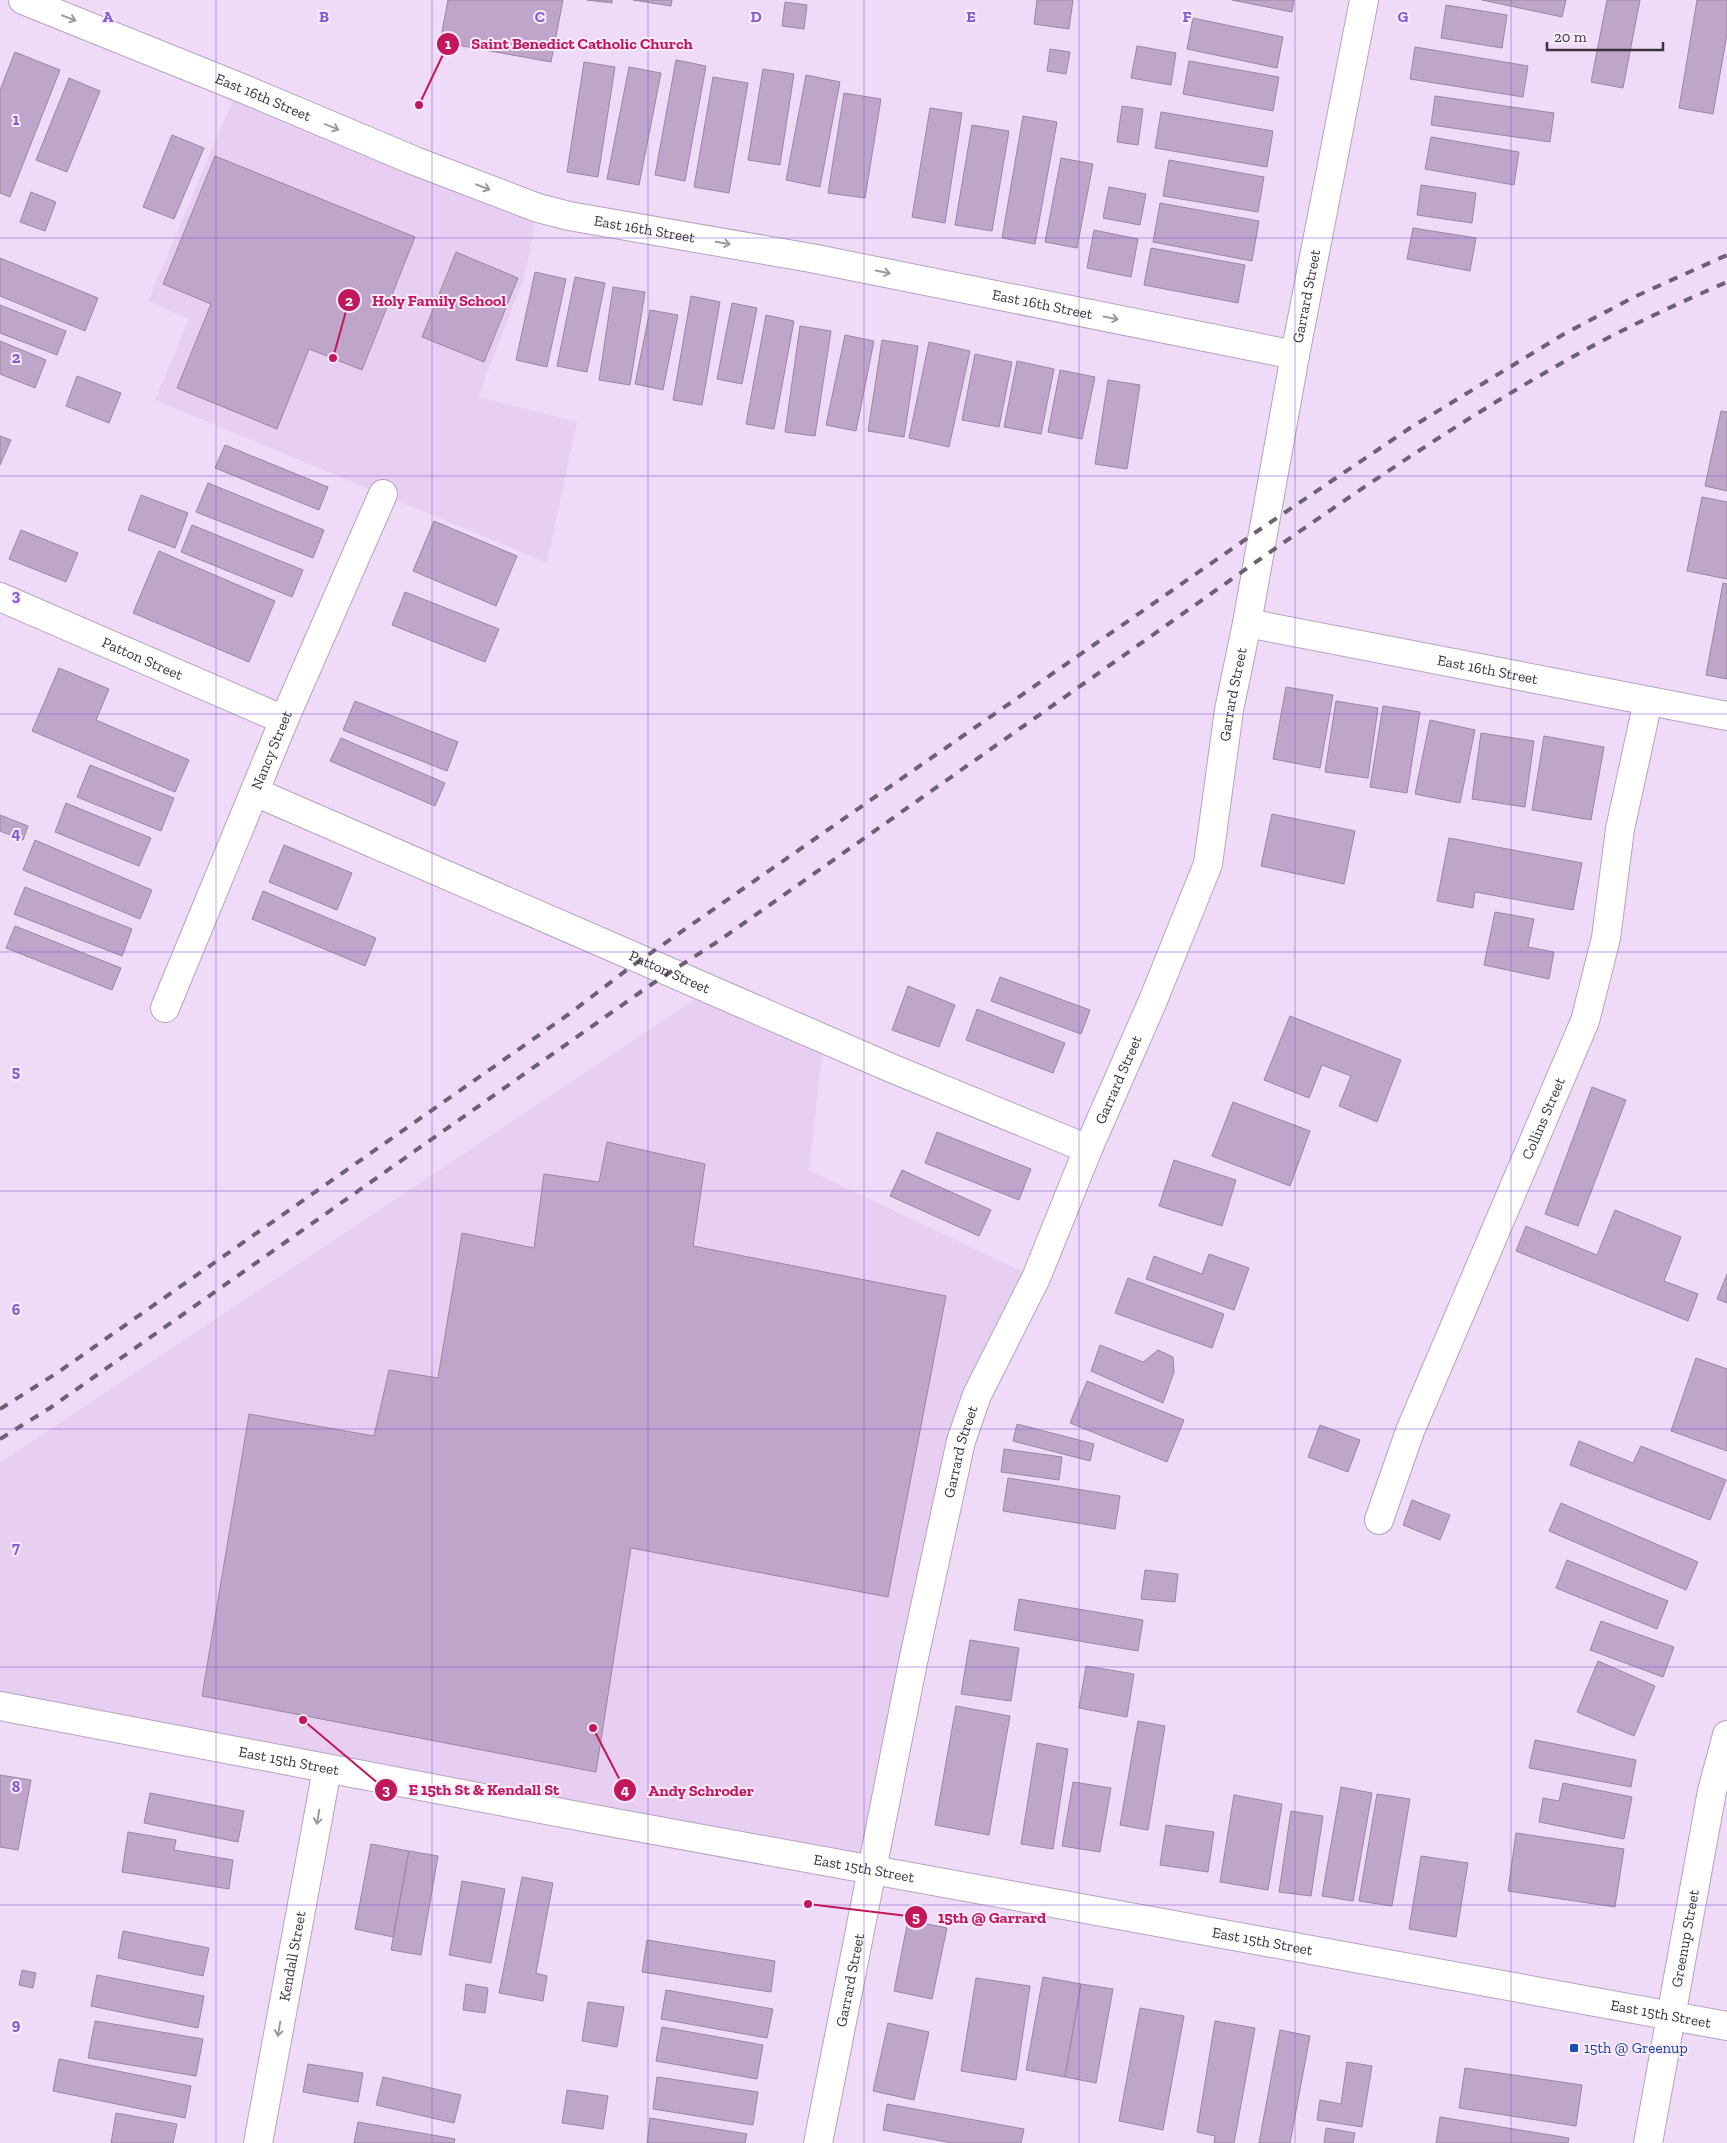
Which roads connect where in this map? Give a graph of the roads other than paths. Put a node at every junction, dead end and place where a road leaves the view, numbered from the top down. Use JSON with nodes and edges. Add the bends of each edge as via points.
{"nodes":[{"id":1,"x":23,"y":0,"type":"edge"},
{"id":2,"x":1364,"y":0,"type":"edge"},
{"id":3,"x":1295,"y":355,"type":"junction"},
{"id":4,"x":382,"y":494,"type":"dead end"},
{"id":5,"x":0,"y":597,"type":"edge"},
{"id":6,"x":1248,"y":623,"type":"junction"},
{"id":7,"x":1648,"y":701,"type":"junction"},
{"id":8,"x":1727,"y":716,"type":"edge"},
{"id":9,"x":284,"y":720,"type":"junction"},
{"id":10,"x":255,"y":792,"type":"junction"},
{"id":11,"x":165,"y":1008,"type":"dead end"},
{"id":12,"x":1088,"y":1149,"type":"junction"},
{"id":13,"x":1379,"y":1520,"type":"dead end"},
{"id":14,"x":0,"y":1706,"type":"edge"},
{"id":15,"x":1727,"y":1735,"type":"edge"},
{"id":16,"x":327,"y":1769,"type":"junction"},
{"id":17,"x":873,"y":1870,"type":"junction"},
{"id":18,"x":1670,"y":2015,"type":"junction"},
{"id":19,"x":1727,"y":2026,"type":"edge"},
{"id":20,"x":258,"y":2143,"type":"edge"},
{"id":21,"x":818,"y":2143,"type":"edge"},
{"id":22,"x":1648,"y":2143,"type":"edge"}],
"edges":[{"from":1,"to":3,"type":"street","name":"East 16th Street","one_way":true,"via":[[414,161],[538,208],[811,258]]},
{"from":2,"to":3,"type":"street","name":"Garrard Street"},
{"from":3,"to":6,"type":"street","name":"Garrard Street"},
{"from":4,"to":9,"type":"street","name":"Nancy Street"},
{"from":5,"to":9,"type":"street","name":"Patton Street"},
{"from":6,"to":7,"type":"street","name":"East 16th Street"},
{"from":6,"to":12,"type":"street","name":"Garrard Street","via":[[1229,710],[1208,864]]},
{"from":7,"to":8,"type":"street","name":"East 16th Street"},
{"from":7,"to":13,"type":"street","name":"Collins Street","via":[[1620,828],[1606,938],[1585,1021],[1410,1431]]},
{"from":9,"to":10,"type":"street","name":"Nancy Street"},
{"from":10,"to":11,"type":"street","name":"Nancy Street"},
{"from":10,"to":12,"type":"street","name":"Patton Street","via":[[891,1068]]},
{"from":12,"to":17,"type":"street","name":"Garrard Street","via":[[1036,1278],[977,1395],[961,1441],[913,1662]]},
{"from":14,"to":16,"type":"street","name":"East 15th Street"},
{"from":15,"to":18,"type":"street","name":"Greenup Street","via":[[1712,1791]]},
{"from":16,"to":17,"type":"street","name":"East 15th Street"},
{"from":16,"to":20,"type":"street","name":"Kendall Street","one_way":true},
{"from":17,"to":18,"type":"street","name":"East 15th Street"},
{"from":17,"to":21,"type":"street","name":"Garrard Street"},
{"from":18,"to":19,"type":"street","name":"East 15th Street"},
{"from":18,"to":22,"type":"street","name":"Greenup Street"}]}
